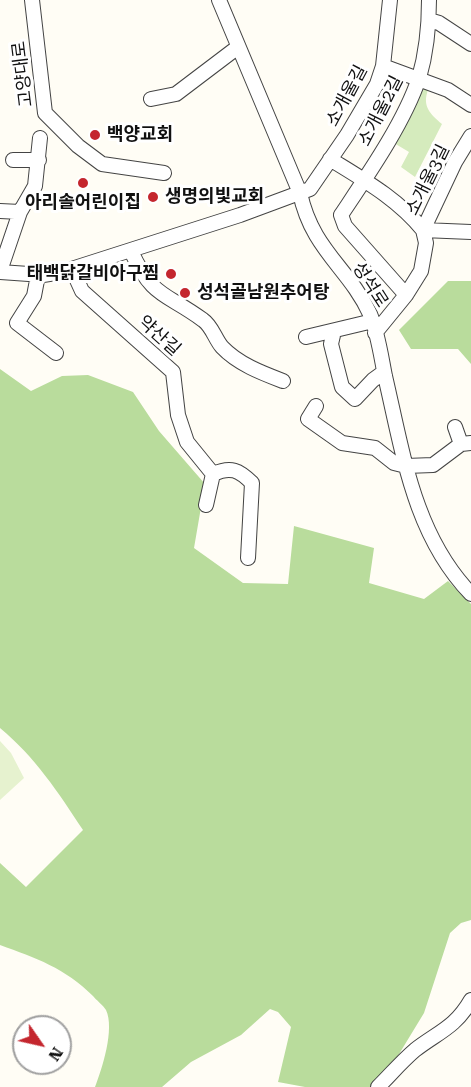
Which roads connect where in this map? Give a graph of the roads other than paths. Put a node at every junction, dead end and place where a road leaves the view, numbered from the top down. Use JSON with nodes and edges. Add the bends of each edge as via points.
{"nodes":[{"id":1,"x":32,"y":0,"type":"edge"},
{"id":2,"x":219,"y":0,"type":"edge"},
{"id":3,"x":390,"y":0,"type":"edge"},
{"id":4,"x":429,"y":0,"type":"edge"},
{"id":5,"x":429,"y":20,"type":"junction"},
{"id":6,"x":471,"y":44,"type":"edge"},
{"id":7,"x":238,"y":47,"type":"junction"},
{"id":8,"x":383,"y":66,"type":"junction"},
{"id":9,"x":419,"y":78,"type":"junction"},
{"id":10,"x":152,"y":99,"type":"dead end"},
{"id":11,"x":471,"y":105,"type":"edge"},
{"id":12,"x":471,"y":136,"type":"edge"},
{"id":13,"x":40,"y":138,"type":"dead end"},
{"id":14,"x":330,"y":159,"type":"junction"},
{"id":15,"x":13,"y":160,"type":"dead end"},
{"id":16,"x":39,"y":160,"type":"junction"},
{"id":17,"x":164,"y":173,"type":"dead end"},
{"id":18,"x":364,"y":180,"type":"junction"},
{"id":19,"x":300,"y":193,"type":"junction"},
{"id":20,"x":0,"y":211,"type":"edge"},
{"id":21,"x":20,"y":212,"type":"junction"},
{"id":22,"x":423,"y":230,"type":"junction"},
{"id":23,"x":471,"y":232,"type":"edge"},
{"id":24,"x":131,"y":251,"type":"junction"},
{"id":25,"x":72,"y":269,"type":"junction"},
{"id":26,"x":0,"y":271,"type":"edge"},
{"id":27,"x":38,"y":275,"type":"junction"},
{"id":28,"x":406,"y":295,"type":"junction"},
{"id":29,"x":374,"y":327,"type":"junction"},
{"id":30,"x":334,"y":331,"type":"junction"},
{"id":31,"x":306,"y":338,"type":"dead end"},
{"id":32,"x":56,"y":353,"type":"dead end"},
{"id":33,"x":384,"y":372,"type":"junction"},
{"id":34,"x":283,"y":381,"type":"dead end"},
{"id":35,"x":316,"y":406,"type":"dead end"},
{"id":36,"x":455,"y":427,"type":"dead end"},
{"id":37,"x":466,"y":443,"type":"edge"},
{"id":38,"x":406,"y":466,"type":"junction"},
{"id":39,"x":213,"y":474,"type":"junction"},
{"id":40,"x":206,"y":505,"type":"dead end"},
{"id":41,"x":248,"y":558,"type":"dead end"},
{"id":42,"x":471,"y":594,"type":"edge"},
{"id":43,"x":471,"y":1000,"type":"edge"},
{"id":44,"x":378,"y":1087,"type":"edge"}],
"edges":[{"from":1,"to":17,"type":"street","name":"고양대로","via":[[45,113],[78,147],[102,164]]},
{"from":2,"to":7,"type":"street","name":"성석로"},
{"from":3,"to":8,"type":"street","name":"소개울길"},
{"from":4,"to":5,"type":"street","name":"소개울2길"},
{"from":5,"to":6,"type":"street"},
{"from":5,"to":9,"type":"street","name":"소개울2길"},
{"from":7,"to":10,"type":"street","via":[[176,94]]},
{"from":7,"to":19,"type":"street","name":"성석로"},
{"from":8,"to":9,"type":"street"},
{"from":8,"to":14,"type":"street","name":"소개울길","via":[[377,84]]},
{"from":9,"to":11,"type":"street"},
{"from":9,"to":18,"type":"street","name":"소개울2길"},
{"from":12,"to":22,"type":"street","name":"소개울3길"},
{"from":13,"to":16,"type":"street"},
{"from":14,"to":18,"type":"street"},
{"from":14,"to":19,"type":"street","name":"소개울길","via":[[312,187]]},
{"from":15,"to":16,"type":"street"},
{"from":16,"to":21,"type":"street","via":[[35,186]]},
{"from":18,"to":22,"type":"street"},
{"from":18,"to":28,"type":"street","name":"소개울2길","via":[[341,215],[345,226]]},
{"from":19,"to":24,"type":"street"},
{"from":19,"to":29,"type":"street","name":"성석로","via":[[315,235],[362,300]]},
{"from":20,"to":21,"type":"street"},
{"from":21,"to":26,"type":"street"},
{"from":22,"to":23,"type":"street"},
{"from":22,"to":28,"type":"street","name":"소개울3길","via":[[425,258]]},
{"from":24,"to":25,"type":"street"},
{"from":24,"to":34,"type":"street","via":[[144,277],[160,295],[206,321],[222,347],[251,368]]},
{"from":25,"to":27,"type":"street"},
{"from":25,"to":39,"type":"street","name":"약산길","via":[[82,291],[173,372],[178,415],[187,442]]},
{"from":26,"to":27,"type":"street"},
{"from":27,"to":32,"type":"street","via":[[34,296],[17,323]]},
{"from":28,"to":29,"type":"street","name":"소개울3길"},
{"from":29,"to":30,"type":"street"},
{"from":29,"to":33,"type":"street","name":"성석로"},
{"from":30,"to":31,"type":"street"},
{"from":30,"to":33,"type":"street","via":[[331,344],[342,387],[355,399]]},
{"from":33,"to":38,"type":"street","name":"성석로"},
{"from":35,"to":38,"type":"street","via":[[308,419],[342,443],[375,448],[394,463]]},
{"from":36,"to":37,"type":"street"},
{"from":37,"to":38,"type":"street","via":[[433,465]]},
{"from":38,"to":42,"type":"street","name":"성석로","via":[[420,513],[439,555]]},
{"from":39,"to":40,"type":"street"},
{"from":39,"to":41,"type":"street","via":[[226,468],[241,472],[252,483]]},
{"from":43,"to":44,"type":"street","via":[[448,1029],[416,1050]]}]}
